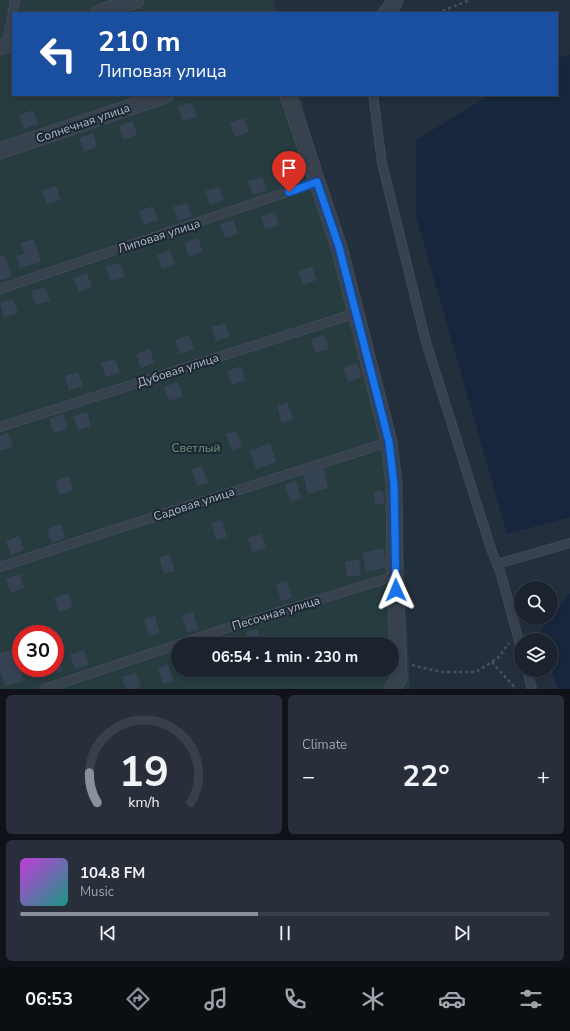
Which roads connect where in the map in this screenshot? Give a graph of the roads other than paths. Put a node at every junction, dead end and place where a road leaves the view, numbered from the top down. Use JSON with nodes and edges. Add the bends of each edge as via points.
{"nodes":[{"id":1,"x":15,"y":0,"type":"edge"},
{"id":2,"x":136,"y":0,"type":"edge"},
{"id":3,"x":395,"y":0,"type":"edge"},
{"id":4,"x":13,"y":12,"type":"edge"},
{"id":5,"x":102,"y":12,"type":"edge"},
{"id":6,"x":387,"y":12,"type":"edge"},
{"id":7,"x":12,"y":17,"type":"edge"},
{"id":8,"x":7,"y":45,"type":"edge"},
{"id":9,"x":163,"y":96,"type":"edge"},
{"id":10,"x":288,"y":96,"type":"edge"},
{"id":11,"x":373,"y":96,"type":"edge"},
{"id":12,"x":0,"y":151,"type":"edge"},
{"id":13,"x":317,"y":182,"type":"junction"},
{"id":14,"x":0,"y":289,"type":"edge"},
{"id":15,"x":356,"y":313,"type":"junction"},
{"id":16,"x":0,"y":427,"type":"edge"},
{"id":17,"x":389,"y":442,"type":"junction"},
{"id":18,"x":570,"y":543,"type":"edge"},
{"id":19,"x":497,"y":564,"type":"junction"},
{"id":20,"x":0,"y":567,"type":"edge"},
{"id":21,"x":395,"y":576,"type":"junction"},
{"id":22,"x":516,"y":633,"type":"edge"},
{"id":23,"x":529,"y":677,"type":"edge"},
{"id":24,"x":397,"y":685,"type":"edge"},
{"id":25,"x":44,"y":689,"type":"edge"},
{"id":26,"x":532,"y":689,"type":"edge"}],
"edges":[{"from":1,"to":4,"type":"lane"},
{"from":2,"to":5,"type":"street"},
{"from":3,"to":6,"type":"street"},
{"from":7,"to":8,"type":"lane"},
{"from":9,"to":12,"type":"street","name":"Солнечная улица"},
{"from":10,"to":13,"type":"street"},
{"from":11,"to":19,"type":"lane","via":[[382,163],[426,342]]},
{"from":13,"to":14,"type":"lane","name":"Липовая улица"},
{"from":13,"to":15,"type":"street","via":[[339,247]]},
{"from":15,"to":16,"type":"lane","name":"Дубовая улица"},
{"from":15,"to":17,"type":"street"},
{"from":17,"to":20,"type":"lane","name":"Садовая улица"},
{"from":17,"to":21,"type":"street","via":[[394,485]]},
{"from":18,"to":19,"type":"lane"},
{"from":19,"to":22,"type":"lane"},
{"from":21,"to":24,"type":"street"},
{"from":21,"to":25,"type":"lane","name":"Песочная улица"},
{"from":23,"to":26,"type":"lane"}]}
